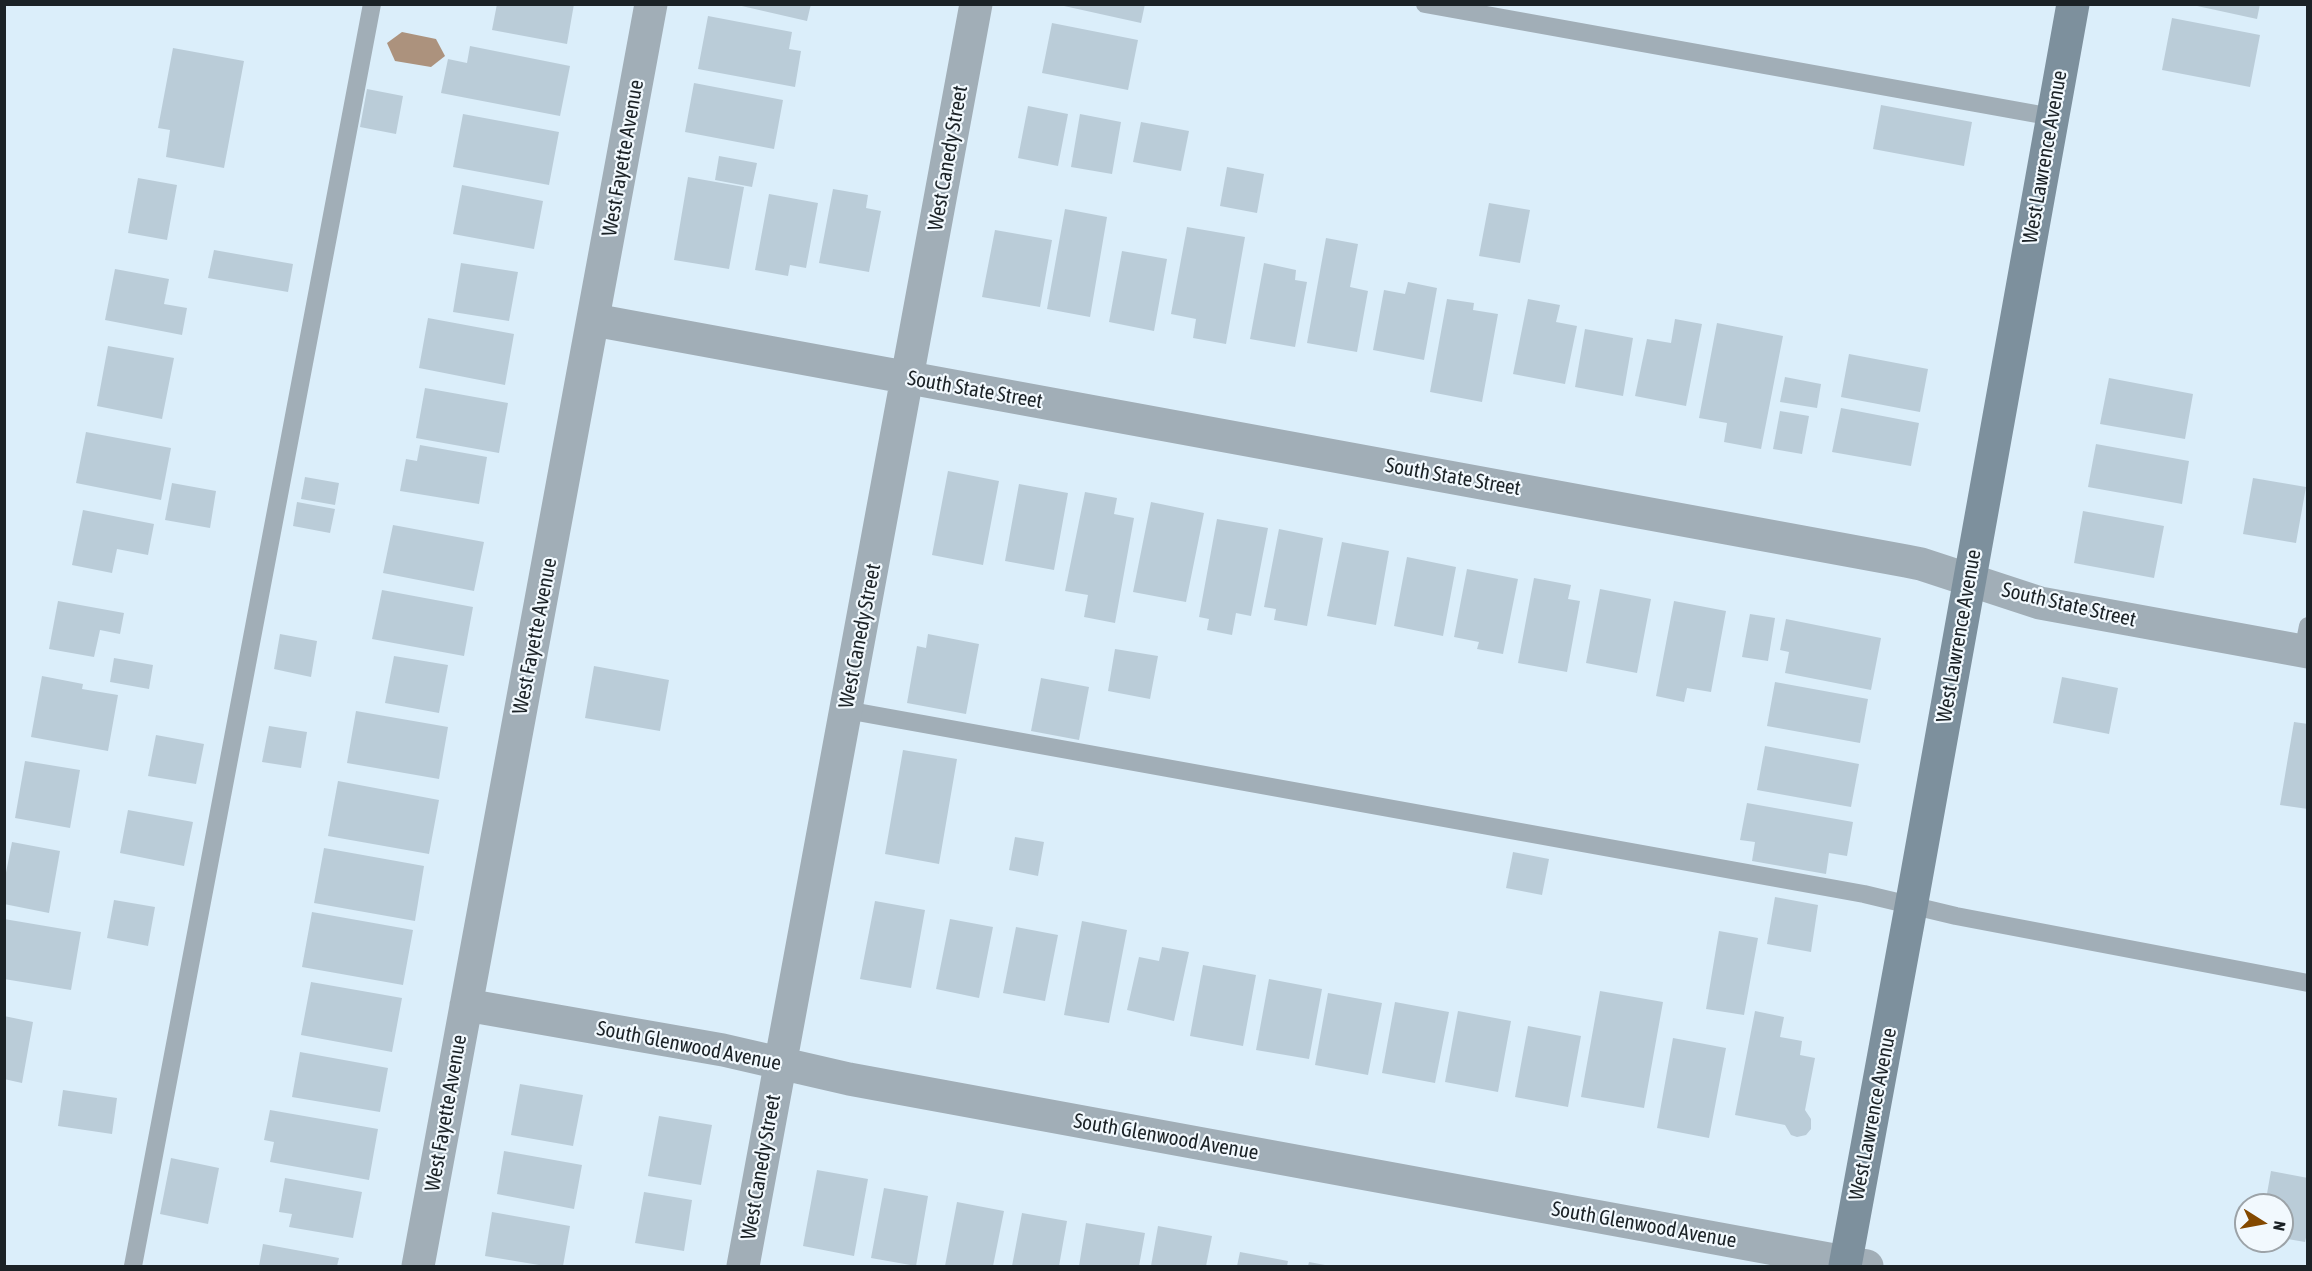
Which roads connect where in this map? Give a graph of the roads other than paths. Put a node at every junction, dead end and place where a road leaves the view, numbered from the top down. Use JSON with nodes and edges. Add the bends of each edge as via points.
{"nodes":[{"id":1,"x":372,"y":4,"type":"edge"},
{"id":2,"x":651,"y":4,"type":"edge"},
{"id":3,"x":976,"y":4,"type":"edge"},
{"id":4,"x":1425,"y":4,"type":"edge"},
{"id":5,"x":2073,"y":4,"type":"edge"},
{"id":6,"x":2052,"y":117,"type":"junction"},
{"id":7,"x":594,"y":320,"type":"junction"},
{"id":8,"x":907,"y":378,"type":"junction"},
{"id":9,"x":1969,"y":580,"type":"junction"},
{"id":10,"x":2306,"y":643,"type":"edge"},
{"id":11,"x":846,"y":710,"type":"junction"},
{"id":12,"x":1911,"y":907,"type":"junction"},
{"id":13,"x":2307,"y":983,"type":"edge"},
{"id":14,"x":466,"y":1005,"type":"junction"},
{"id":15,"x":780,"y":1063,"type":"junction"},
{"id":16,"x":1852,"y":1265,"type":"edge"},
{"id":17,"x":133,"y":1266,"type":"edge"},
{"id":18,"x":418,"y":1266,"type":"edge"},
{"id":19,"x":743,"y":1266,"type":"edge"}],
"edges":[{"from":1,"to":17,"type":"lane"},
{"from":2,"to":7,"type":"street","name":"West Fayette Avenue"},
{"from":3,"to":8,"type":"street","name":"West Canedy Street"},
{"from":4,"to":6,"type":"lane"},
{"from":5,"to":6,"type":"street","name":"West Lawrence Avenue"},
{"from":6,"to":9,"type":"street","name":"West Lawrence Avenue"},
{"from":7,"to":8,"type":"street","name":"South State Street"},
{"from":7,"to":14,"type":"street","name":"West Fayette Avenue"},
{"from":8,"to":9,"type":"street","name":"South State Street","via":[[1767,534],[1921,564]]},
{"from":8,"to":11,"type":"street","name":"West Canedy Street"},
{"from":9,"to":10,"type":"street","name":"South State Street","via":[[2040,603]]},
{"from":9,"to":12,"type":"street","name":"West Lawrence Avenue"},
{"from":11,"to":12,"type":"lane","via":[[1864,894]]},
{"from":11,"to":15,"type":"street","name":"West Canedy Street"},
{"from":12,"to":13,"type":"lane"},
{"from":12,"to":16,"type":"street","name":"West Lawrence Avenue"},
{"from":14,"to":15,"type":"street","name":"South Glenwood Avenue"},
{"from":14,"to":18,"type":"street","name":"West Fayette Avenue"},
{"from":15,"to":16,"type":"street","name":"South Glenwood Avenue","via":[[849,1080]]},
{"from":15,"to":19,"type":"street","name":"West Canedy Street"}]}
